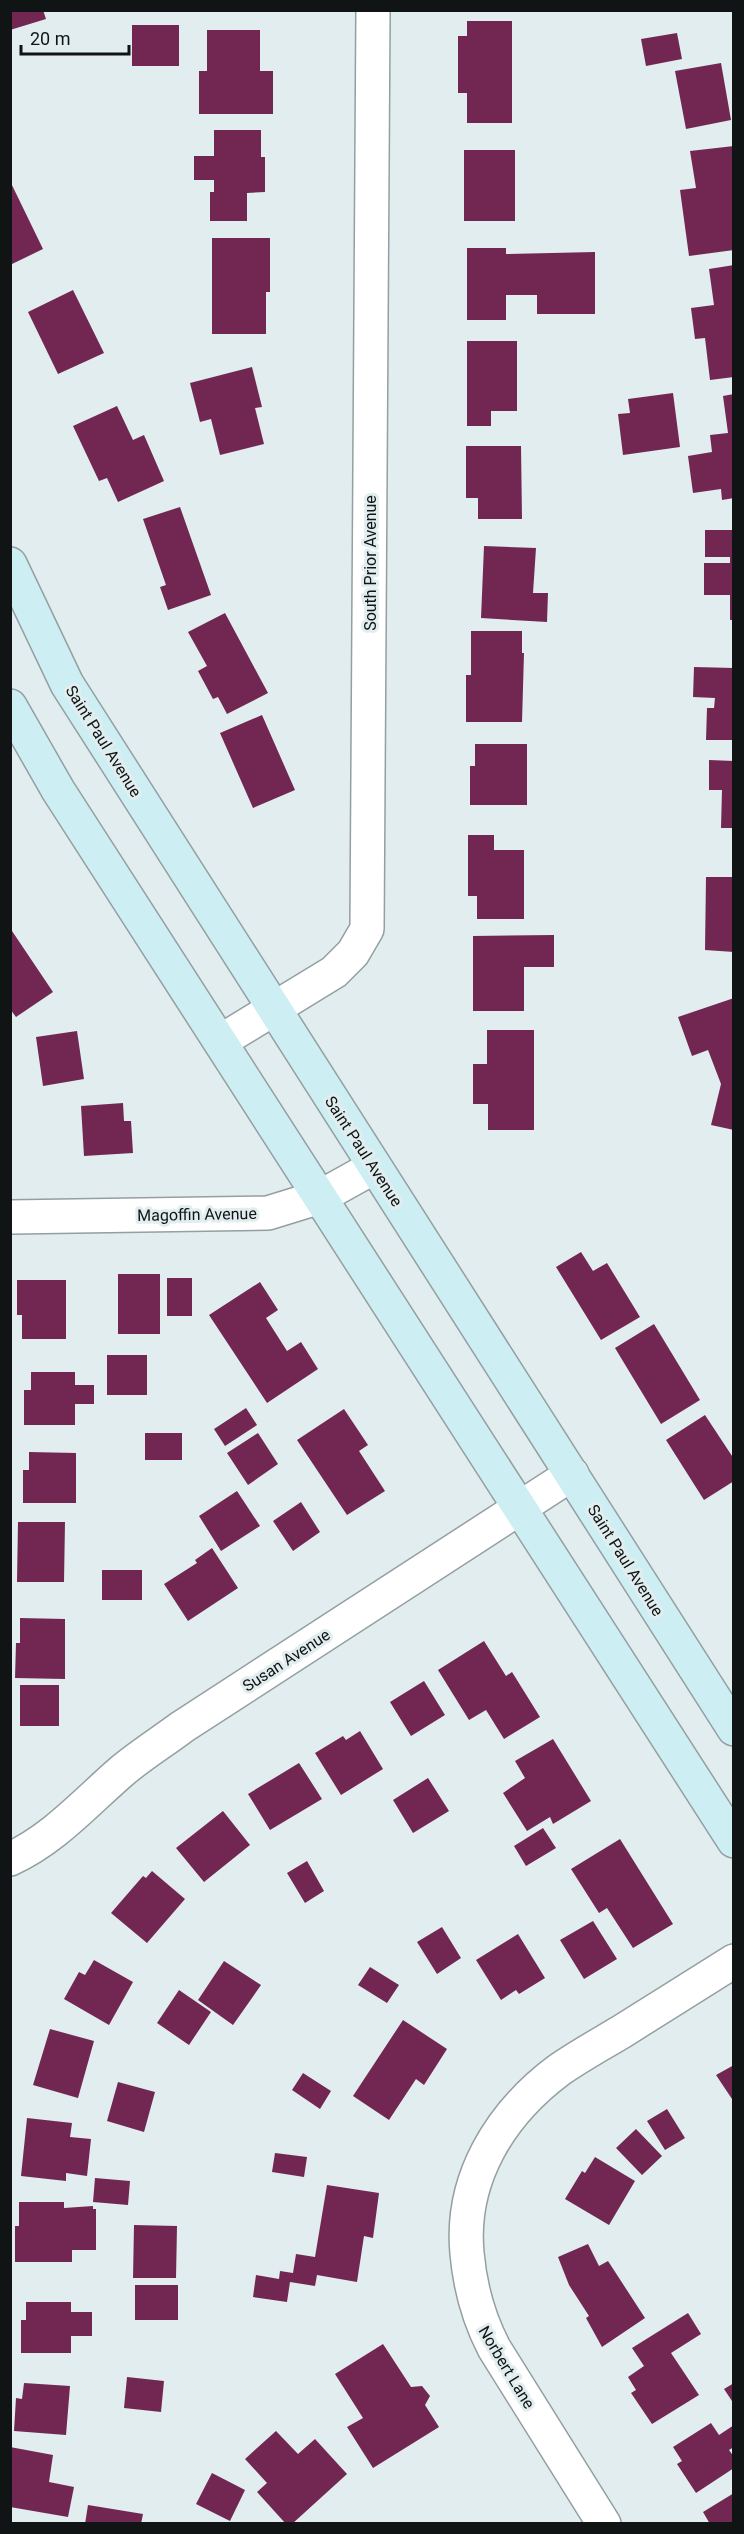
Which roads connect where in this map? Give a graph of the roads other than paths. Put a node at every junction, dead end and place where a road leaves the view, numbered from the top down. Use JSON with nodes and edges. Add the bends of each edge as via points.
{"nodes":[{"id":1,"x":373,"y":10,"type":"edge"},
{"id":2,"x":10,"y":564,"type":"edge"},
{"id":3,"x":10,"y":706,"type":"edge"},
{"id":4,"x":274,"y":1010,"type":"junction"},
{"id":5,"x":221,"y":1041,"type":"junction"},
{"id":6,"x":374,"y":1167,"type":"junction"},
{"id":7,"x":320,"y":1197,"type":"junction"},
{"id":8,"x":10,"y":1217,"type":"edge"},
{"id":9,"x":572,"y":1474,"type":"junction"},
{"id":10,"x":519,"y":1509,"type":"junction"},
{"id":11,"x":734,"y":1729,"type":"edge"},
{"id":12,"x":734,"y":1841,"type":"edge"},
{"id":13,"x":10,"y":1859,"type":"edge"},
{"id":14,"x":734,"y":1961,"type":"edge"},
{"id":15,"x":592,"y":2519,"type":"edge"}],
"edges":[{"from":1,"to":4,"type":"street","name":"South Prior Avenue","via":[[367,929],[353,953],[334,972]]},
{"from":2,"to":4,"type":"main road","name":"Saint Paul Avenue","via":[[67,684]]},
{"from":3,"to":5,"type":"main road","via":[[58,790]]},
{"from":4,"to":5,"type":"street","name":"South Prior Avenue"},
{"from":4,"to":6,"type":"main road","name":"Saint Paul Avenue"},
{"from":5,"to":7,"type":"main road"},
{"from":6,"to":7,"type":"street","name":"Magoffin Avenue"},
{"from":6,"to":9,"type":"main road","name":"Saint Paul Avenue"},
{"from":7,"to":8,"type":"street","name":"Magoffin Avenue","via":[[268,1213]]},
{"from":7,"to":10,"type":"main road"},
{"from":9,"to":10,"type":"street","name":"Susan Avenue"},
{"from":9,"to":11,"type":"main road","name":"Saint Paul Avenue"},
{"from":10,"to":12,"type":"main road"},
{"from":10,"to":13,"type":"street","name":"Susan Avenue","via":[[182,1727],[124,1770],[72,1818]]},
{"from":14,"to":15,"type":"street","name":"Norbert Lane","via":[[559,2070],[528,2097],[501,2127],[481,2161],[467,2205],[469,2282],[478,2318]]}]}
